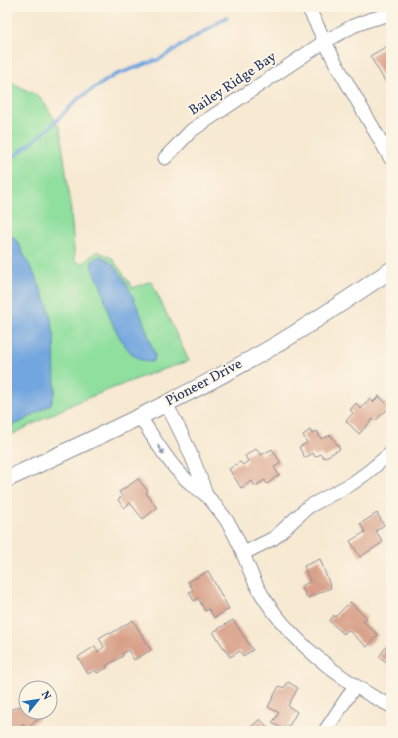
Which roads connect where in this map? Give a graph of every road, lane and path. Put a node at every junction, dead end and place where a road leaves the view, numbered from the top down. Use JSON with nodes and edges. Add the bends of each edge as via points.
{"nodes":[{"id":1,"x":308,"y":7,"type":"edge"},
{"id":2,"x":391,"y":14,"type":"edge"},
{"id":3,"x":324,"y":42,"type":"junction"},
{"id":4,"x":165,"y":158,"type":"dead end"},
{"id":5,"x":391,"y":159,"type":"edge"},
{"id":6,"x":391,"y":270,"type":"edge"},
{"id":7,"x":166,"y":404,"type":"junction"},
{"id":8,"x":140,"y":417,"type":"junction"},
{"id":9,"x":391,"y":453,"type":"edge"},
{"id":10,"x":7,"y":479,"type":"edge"},
{"id":11,"x":206,"y":495,"type":"junction"},
{"id":12,"x":244,"y":553,"type":"junction"},
{"id":13,"x":355,"y":686,"type":"junction"},
{"id":14,"x":391,"y":706,"type":"edge"},
{"id":15,"x":325,"y":731,"type":"edge"}],
"edges":[{"from":1,"to":3,"type":"street"},
{"from":2,"to":3,"type":"street","name":"Bailey Ridge Bay","via":[[352,26]]},
{"from":3,"to":4,"type":"street","name":"Bailey Ridge Bay","via":[[192,130]]},
{"from":3,"to":5,"type":"street"},
{"from":6,"to":7,"type":"street","name":"Pioneer Drive","via":[[262,353]]},
{"from":7,"to":8,"type":"street","name":"Pioneer Drive"},
{"from":7,"to":11,"type":"street","via":[[189,448]]},
{"from":8,"to":10,"type":"street","name":"Pioneer Drive"},
{"from":8,"to":11,"type":"street","one_way":true,"via":[[164,455],[188,482]]},
{"from":9,"to":12,"type":"street","via":[[352,483],[308,507],[274,538]]},
{"from":11,"to":12,"type":"street","via":[[226,519]]},
{"from":12,"to":13,"type":"street","via":[[256,585],[275,614],[319,658]]},
{"from":13,"to":14,"type":"street"},
{"from":13,"to":15,"type":"street"}]}
